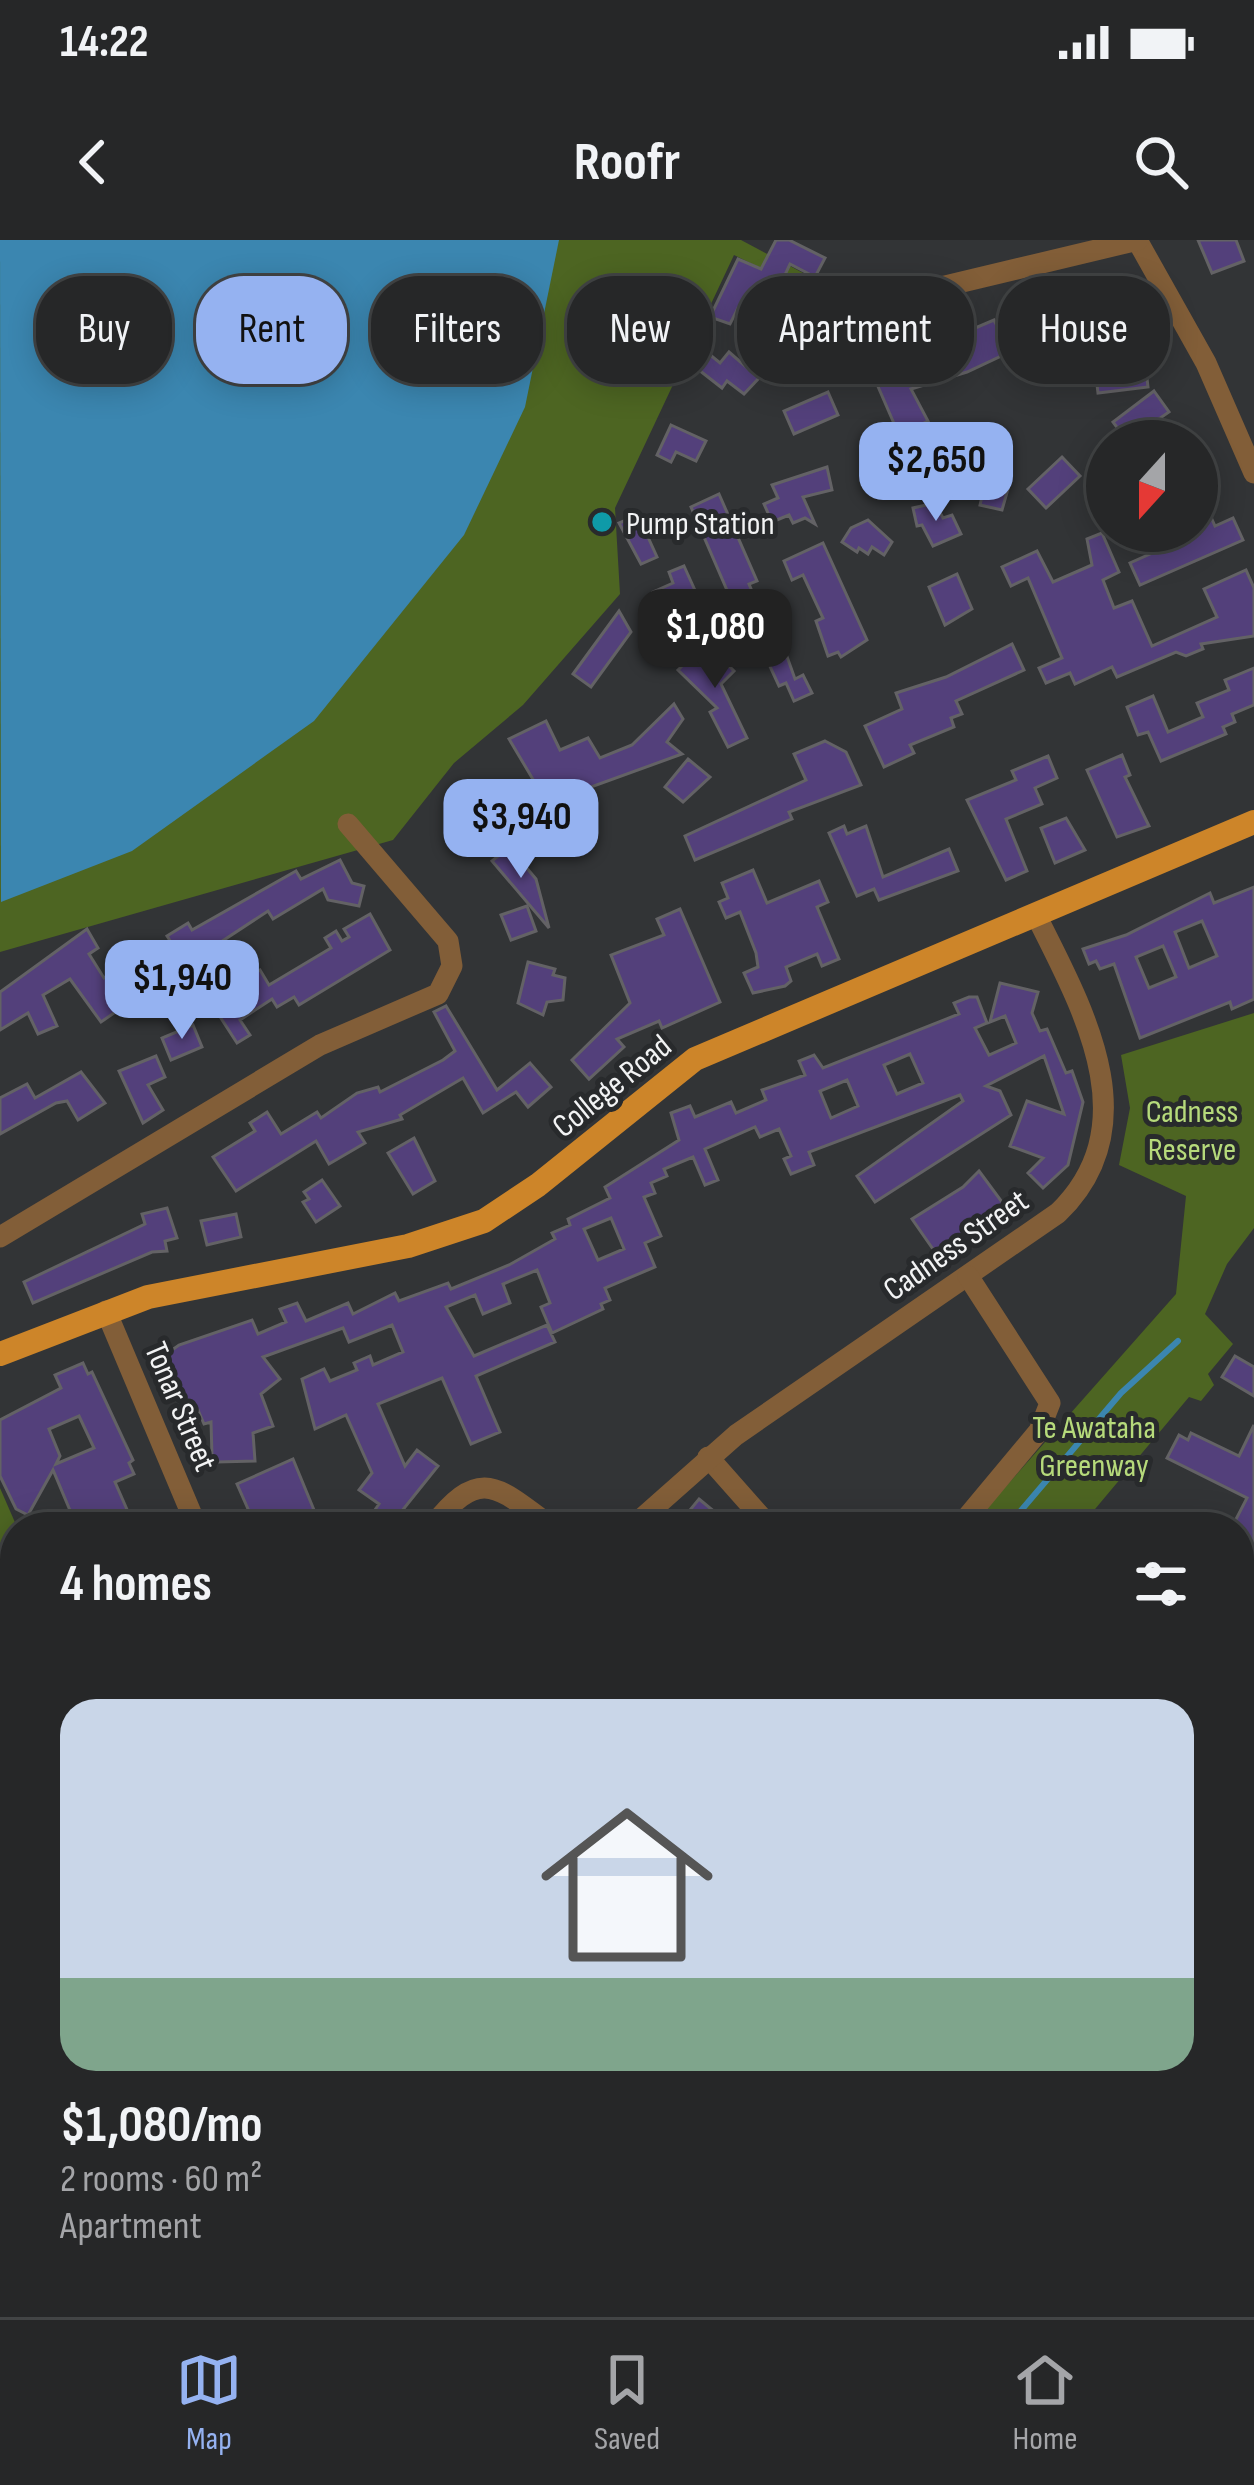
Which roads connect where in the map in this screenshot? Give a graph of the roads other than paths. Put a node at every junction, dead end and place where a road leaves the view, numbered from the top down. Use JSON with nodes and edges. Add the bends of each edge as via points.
{"nodes":[{"id":1,"x":1138,"y":240,"type":"edge"},
{"id":2,"x":974,"y":279,"type":"edge"},
{"id":3,"x":1254,"y":473,"type":"edge"},
{"id":4,"x":1254,"y":822,"type":"edge"},
{"id":5,"x":347,"y":824,"type":"dead end"},
{"id":6,"x":1036,"y":915,"type":"junction"},
{"id":7,"x":0,"y":1238,"type":"edge"},
{"id":8,"x":968,"y":1276,"type":"junction"},
{"id":9,"x":106,"y":1311,"type":"junction"},
{"id":10,"x":0,"y":1354,"type":"edge"},
{"id":11,"x":709,"y":1456,"type":"junction"},
{"id":12,"x":191,"y":1512,"type":"edge"},
{"id":13,"x":445,"y":1512,"type":"edge"},
{"id":14,"x":531,"y":1512,"type":"edge"},
{"id":15,"x":648,"y":1512,"type":"edge"},
{"id":16,"x":757,"y":1512,"type":"edge"},
{"id":17,"x":972,"y":1512,"type":"edge"}],
"edges":[{"from":1,"to":2,"type":"street"},
{"from":1,"to":3,"type":"street","via":[[1206,363]]},
{"from":4,"to":6,"type":"main road","name":"College Road"},
{"from":5,"to":7,"type":"street","via":[[448,941],[446,986],[320,1045]]},
{"from":6,"to":8,"type":"street","name":"Cadness Street","via":[[1097,1057],[1107,1125],[1076,1195]]},
{"from":6,"to":9,"type":"main road","name":"College Road","via":[[695,1059],[517,1202],[470,1227]]},
{"from":8,"to":11,"type":"street","name":"Cadness Street"},
{"from":8,"to":17,"type":"street","via":[[1050,1403],[1039,1431]]},
{"from":9,"to":10,"type":"main road","name":"College Road"},
{"from":9,"to":12,"type":"street","name":"Tonar Street"},
{"from":11,"to":15,"type":"street","name":"Cadness Street"},
{"from":11,"to":16,"type":"street"},
{"from":13,"to":14,"type":"street","via":[[482,1485]]}]}
